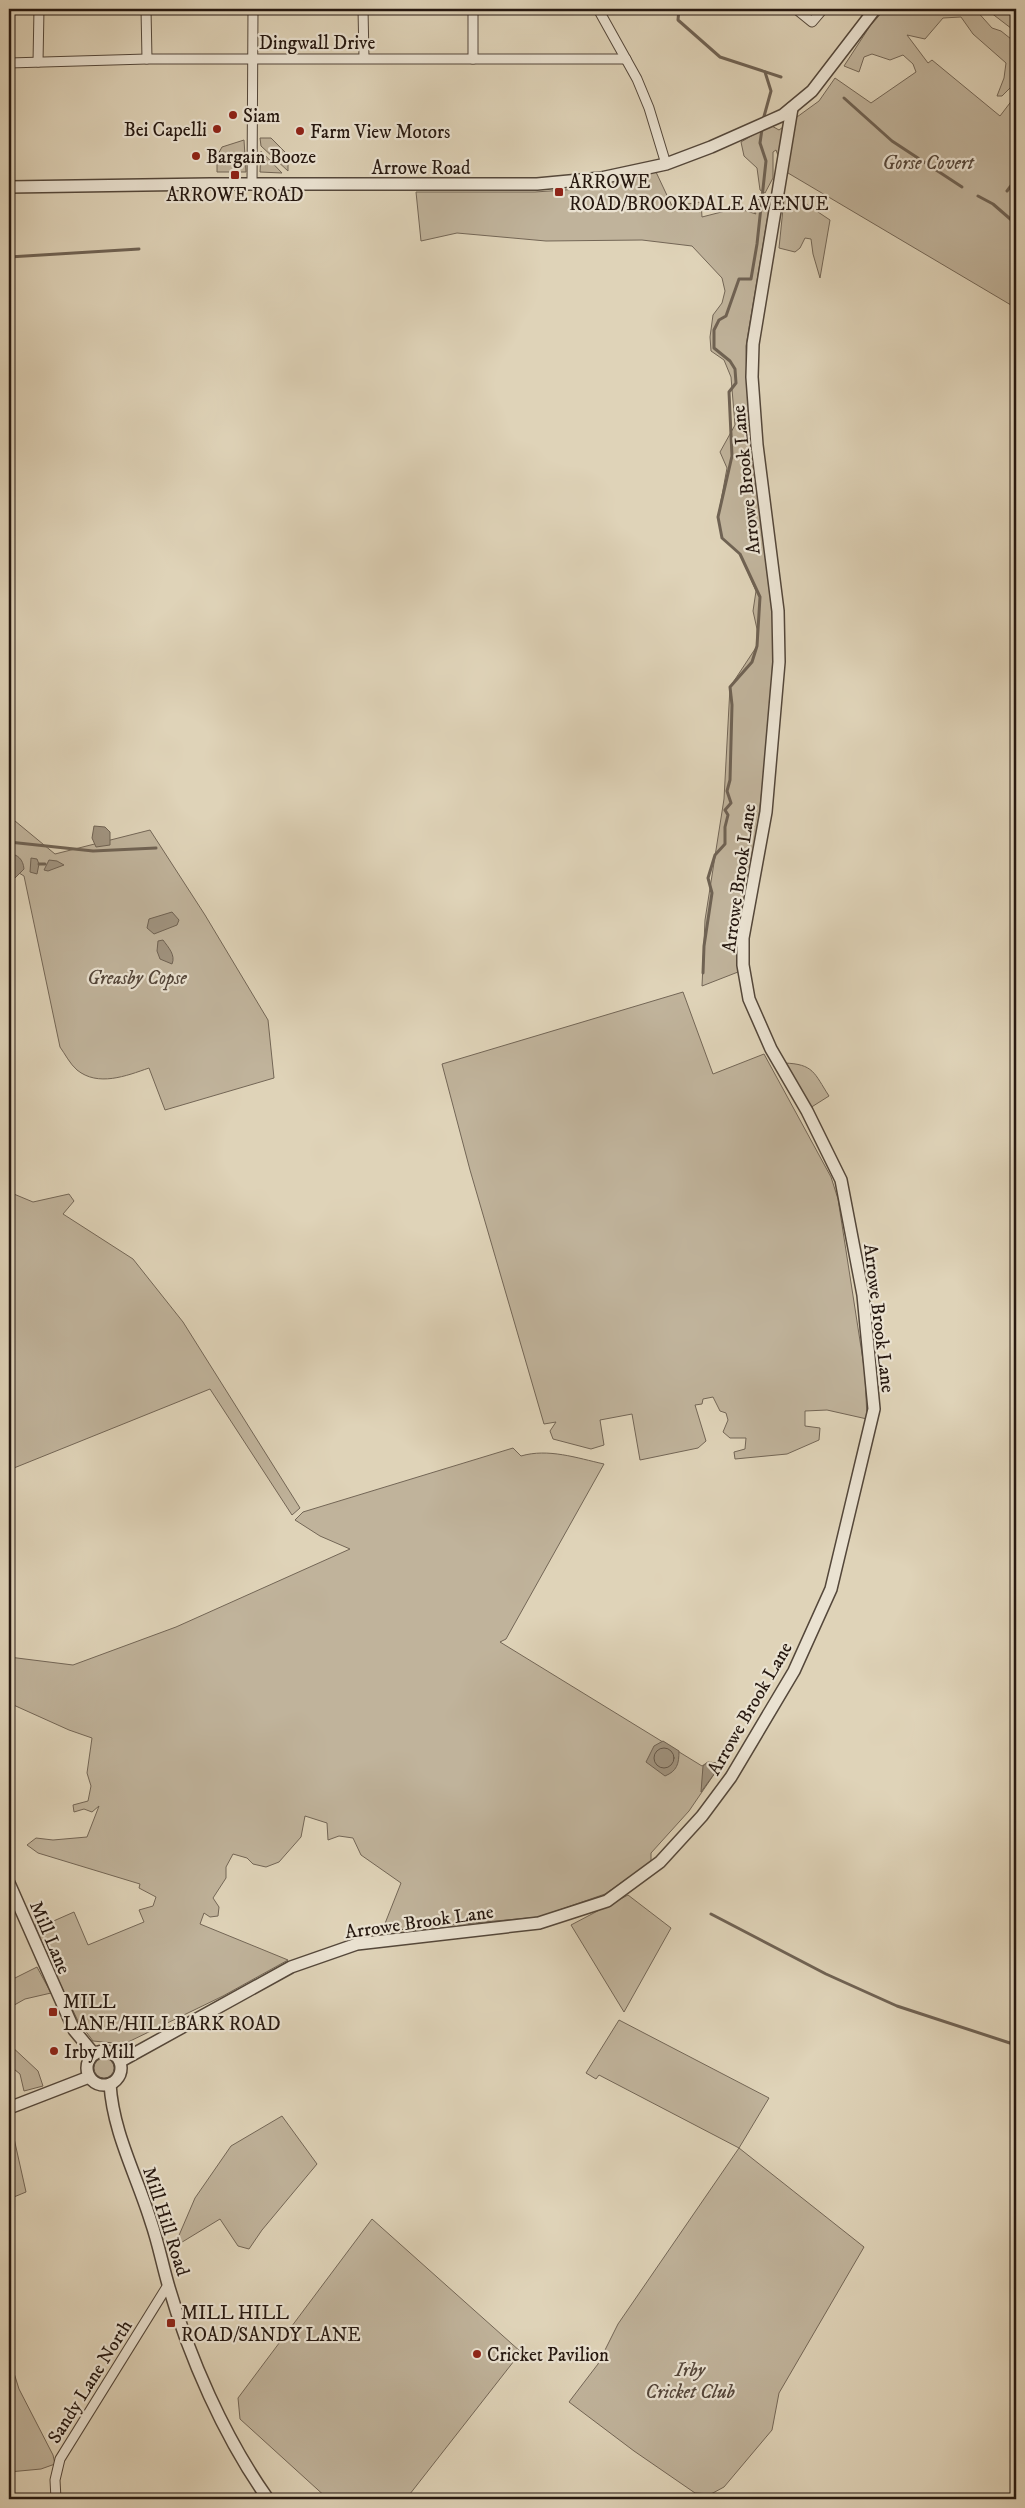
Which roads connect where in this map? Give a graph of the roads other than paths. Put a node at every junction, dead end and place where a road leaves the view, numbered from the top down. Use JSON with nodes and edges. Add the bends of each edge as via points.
{"nodes":[{"id":1,"x":39,"y":9,"type":"edge"},
{"id":2,"x":146,"y":9,"type":"edge"},
{"id":3,"x":253,"y":9,"type":"edge"},
{"id":4,"x":364,"y":9,"type":"edge"},
{"id":5,"x":473,"y":9,"type":"edge"},
{"id":6,"x":598,"y":9,"type":"edge"},
{"id":7,"x":796,"y":9,"type":"edge"},
{"id":8,"x":823,"y":9,"type":"edge"},
{"id":9,"x":875,"y":9,"type":"edge"},
{"id":10,"x":364,"y":58,"type":"junction"},
{"id":11,"x":147,"y":59,"type":"junction"},
{"id":12,"x":253,"y":59,"type":"junction"},
{"id":13,"x":473,"y":59,"type":"junction"},
{"id":14,"x":626,"y":59,"type":"junction"},
{"id":15,"x":38,"y":62,"type":"junction"},
{"id":16,"x":9,"y":63,"type":"edge"},
{"id":17,"x":792,"y":108,"type":"junction"},
{"id":18,"x":666,"y":164,"type":"junction"},
{"id":19,"x":252,"y":184,"type":"junction"},
{"id":20,"x":9,"y":187,"type":"edge"},
{"id":21,"x":9,"y":1883,"type":"edge"},
{"id":22,"x":94,"y":2054,"type":"junction"},
{"id":23,"x":120,"y":2061,"type":"junction"},
{"id":24,"x":89,"y":2077,"type":"junction"},
{"id":25,"x":110,"y":2084,"type":"junction"},
{"id":26,"x":9,"y":2108,"type":"edge"},
{"id":27,"x":168,"y":2285,"type":"junction"},
{"id":28,"x":56,"y":2499,"type":"edge"},
{"id":29,"x":268,"y":2499,"type":"edge"}],
"edges":[{"from":1,"to":15,"type":"street"},
{"from":2,"to":11,"type":"street"},
{"from":3,"to":12,"type":"street"},
{"from":4,"to":10,"type":"street"},
{"from":5,"to":13,"type":"street"},
{"from":6,"to":14,"type":"street"},
{"from":7,"to":8,"type":"street","via":[[812,22]]},
{"from":9,"to":17,"type":"street","name":"Arrowe Road","via":[[812,91]]},
{"from":10,"to":12,"type":"street","name":"Dingwall Drive"},
{"from":10,"to":13,"type":"street","name":"Dingwall Drive"},
{"from":11,"to":12,"type":"street","name":"Dingwall Drive"},
{"from":11,"to":15,"type":"street","name":"Dingwall Drive"},
{"from":12,"to":19,"type":"street"},
{"from":13,"to":14,"type":"street","name":"Dingwall Drive"},
{"from":14,"to":18,"type":"street","via":[[649,108]]},
{"from":15,"to":16,"type":"street","name":"Dingwall Drive"},
{"from":17,"to":18,"type":"street","name":"Arrowe Road","via":[[770,121]]},
{"from":17,"to":23,"type":"street","name":"Arrowe Brook Lane","via":[[753,344],[757,445],[778,611],[779,662],[766,812],[742,953],[749,999],[771,1049],[841,1180],[863,1295],[874,1409],[831,1589],[794,1671],[725,1785],[660,1862],[607,1901],[539,1923],[357,1944],[291,1967]]},
{"from":18,"to":19,"type":"street","name":"Arrowe Road","via":[[601,178],[537,184]]},
{"from":19,"to":20,"type":"street","name":"Arrowe Road"},
{"from":21,"to":22,"type":"street","name":"Mill Lane","via":[[74,2030]]},
{"from":22,"to":23,"type":"street","via":[[109,2051]]},
{"from":22,"to":24,"type":"street","via":[[88,2064]]},
{"from":23,"to":25,"type":"street","via":[[121,2072]]},
{"from":24,"to":25,"type":"street","via":[[100,2085]]},
{"from":24,"to":26,"type":"street"},
{"from":25,"to":27,"type":"street","name":"Mill Hill Road","via":[[120,2137],[151,2222]]},
{"from":27,"to":28,"type":"street","name":"Sandy Lane North","via":[[60,2459],[55,2480]]},
{"from":27,"to":29,"type":"street","name":"Mill Hill Road","via":[[213,2402]]}]}
